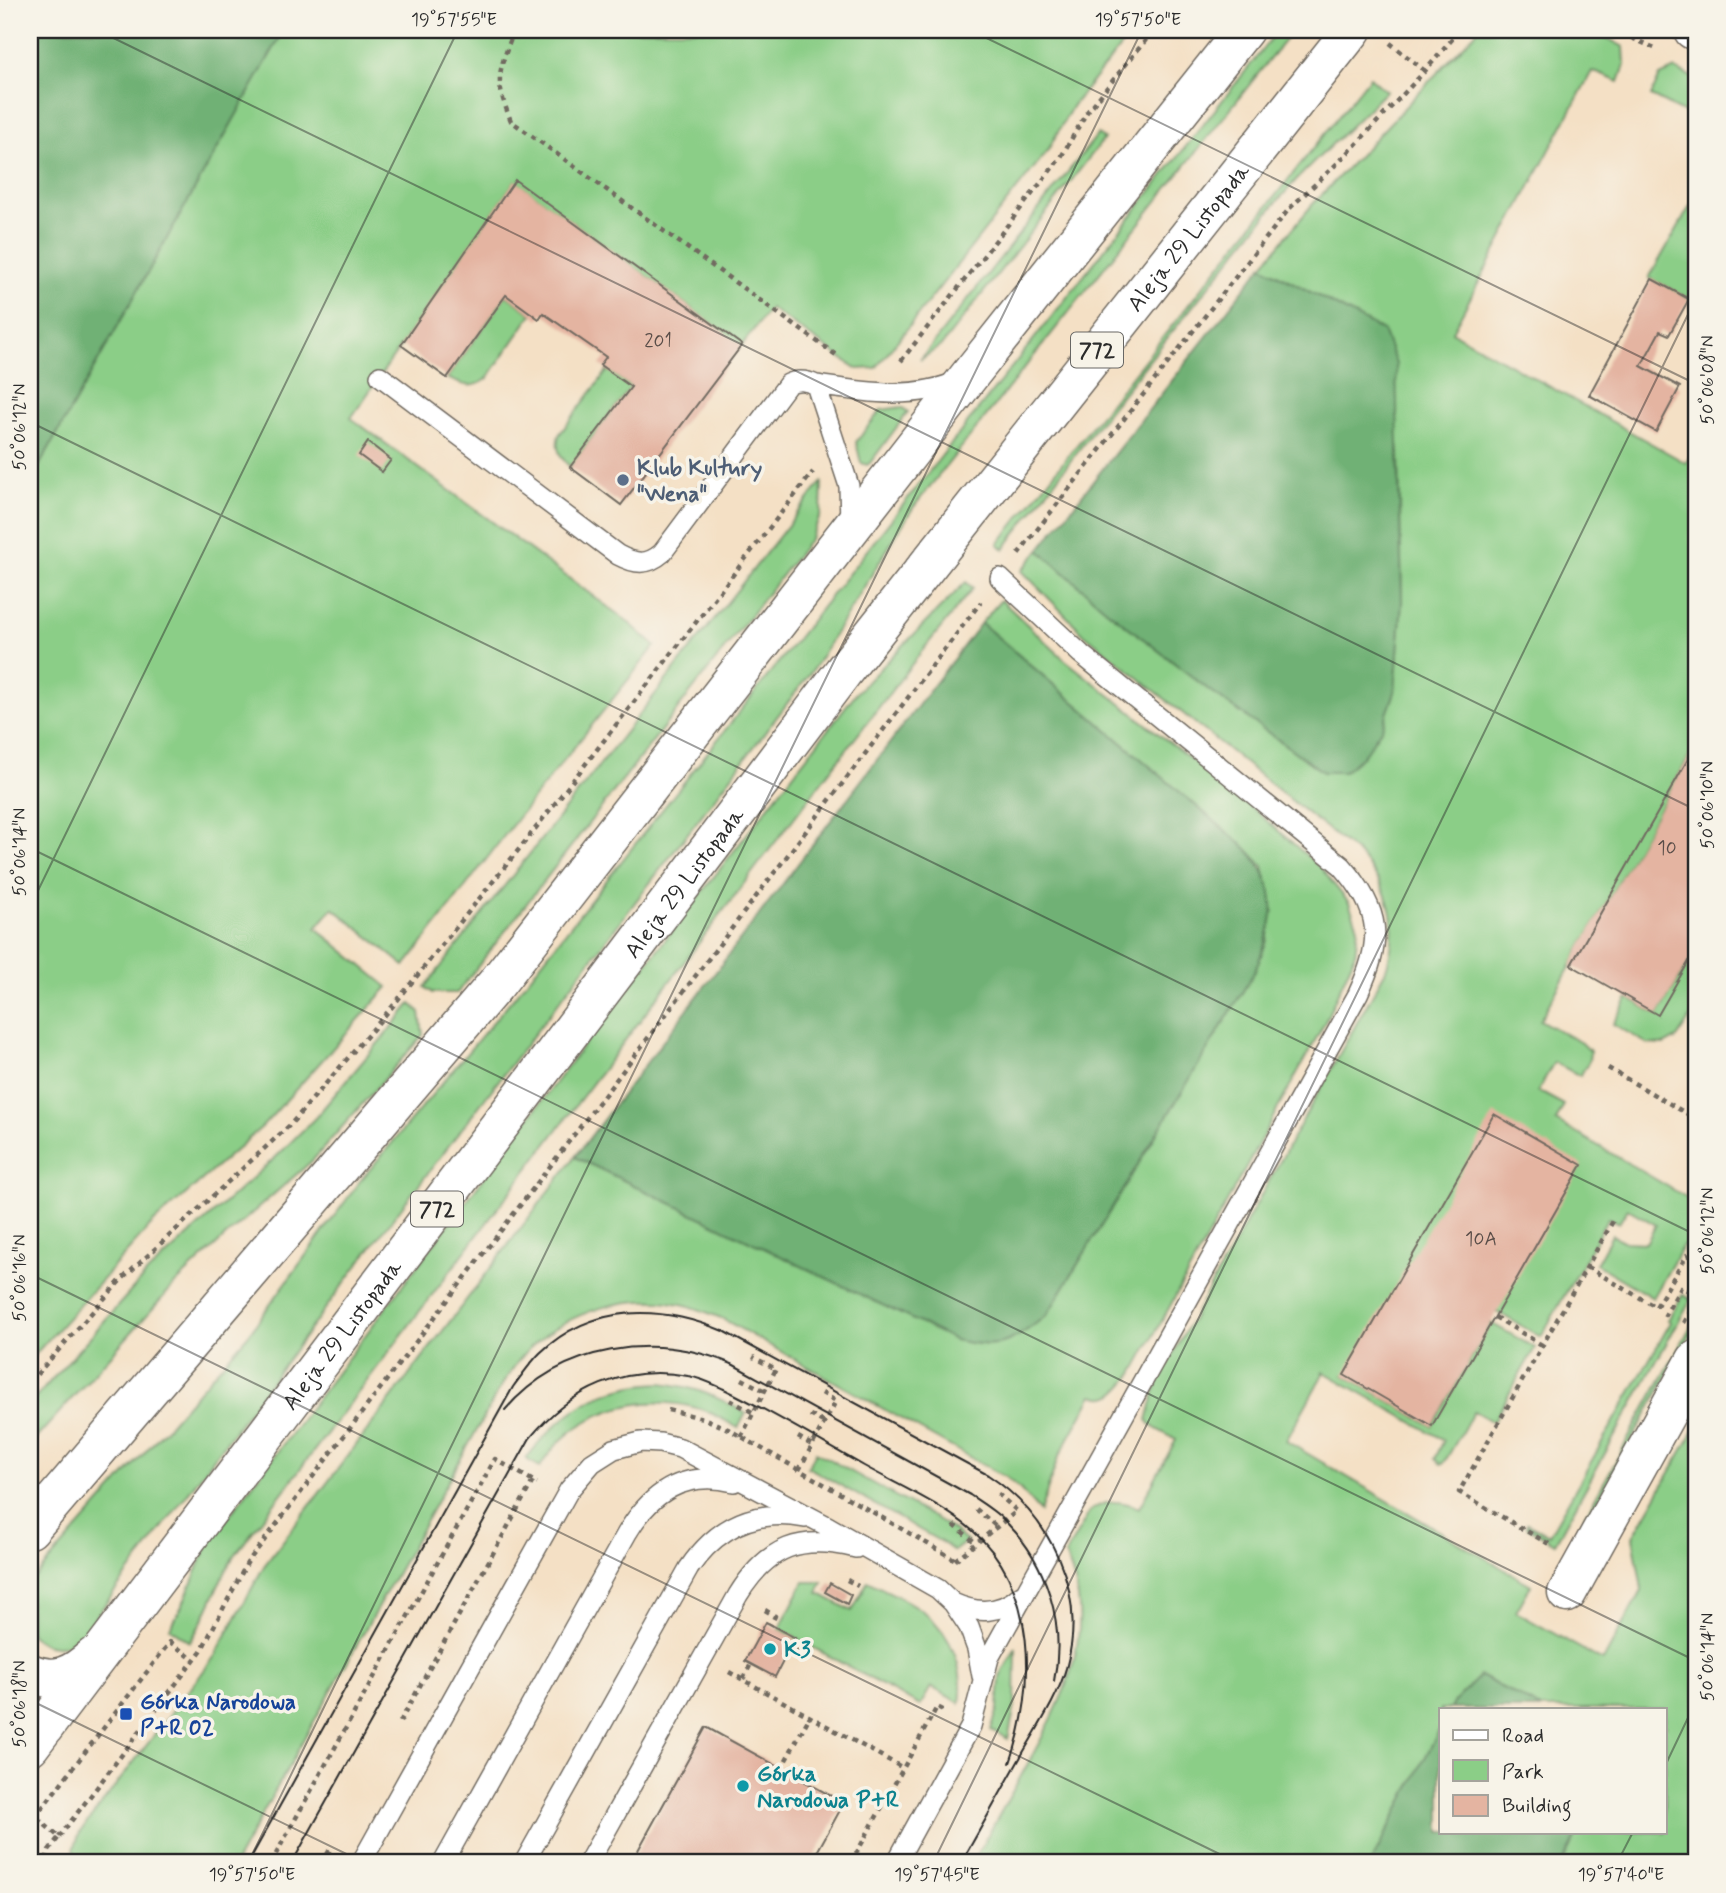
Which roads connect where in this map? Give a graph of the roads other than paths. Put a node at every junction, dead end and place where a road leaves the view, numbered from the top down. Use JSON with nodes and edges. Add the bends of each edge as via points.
{"nodes":[{"id":1,"x":1244,"y":30,"type":"edge"},
{"id":2,"x":1352,"y":30,"type":"edge"},
{"id":3,"x":380,"y":376,"type":"dead end"},
{"id":4,"x":969,"y":376,"type":"junction"},
{"id":5,"x":816,"y":385,"type":"junction"},
{"id":6,"x":849,"y":530,"type":"junction"},
{"id":7,"x":1000,"y":578,"type":"road end"},
{"id":8,"x":1696,"y":1360,"type":"edge"},
{"id":9,"x":768,"y":1494,"type":"junction"},
{"id":10,"x":829,"y":1527,"type":"junction"},
{"id":11,"x":30,"y":1529,"type":"edge"},
{"id":12,"x":880,"y":1556,"type":"junction"},
{"id":13,"x":1028,"y":1586,"type":"junction"},
{"id":14,"x":1567,"y":1593,"type":"dead end"},
{"id":15,"x":953,"y":1603,"type":"junction"},
{"id":16,"x":106,"y":1646,"type":"junction"},
{"id":17,"x":30,"y":1673,"type":"edge"},
{"id":18,"x":982,"y":1681,"type":"junction"},
{"id":19,"x":30,"y":1746,"type":"edge"},
{"id":20,"x":361,"y":1863,"type":"edge"},
{"id":21,"x":443,"y":1863,"type":"edge"},
{"id":22,"x":524,"y":1863,"type":"edge"},
{"id":23,"x":588,"y":1863,"type":"edge"},
{"id":24,"x":896,"y":1863,"type":"edge"}],
"edges":[{"from":1,"to":4,"type":"main road"},
{"from":2,"to":16,"type":"main road","name":"Aleja 29 Listopada","number":"772","via":[[843,672]]},
{"from":3,"to":5,"type":"lane","via":[[618,555],[641,564],[662,553],[784,386],[794,380]]},
{"from":4,"to":5,"type":"lane","via":[[913,392],[876,393]]},
{"from":4,"to":6,"type":"main road"},
{"from":5,"to":6,"type":"lane","via":[[849,486]]},
{"from":6,"to":11,"type":"main road","via":[[496,984]]},
{"from":7,"to":13,"type":"lane","via":[[1081,654],[1342,866],[1370,905],[1376,927],[1373,957],[1357,994]]},
{"from":8,"to":14,"type":"main road"},
{"from":9,"to":10,"type":"lane"},
{"from":9,"to":20,"type":"lane","via":[[670,1445],[632,1444],[592,1463],[564,1498]]},
{"from":9,"to":21,"type":"lane","via":[[727,1480],[695,1479],[647,1503]]},
{"from":10,"to":12,"type":"lane"},
{"from":10,"to":22,"type":"lane","via":[[794,1516],[762,1517],[726,1529],[706,1545],[689,1567]]},
{"from":12,"to":15,"type":"lane","via":[[929,1583]]},
{"from":12,"to":23,"type":"lane","via":[[844,1545],[809,1543],[779,1550],[758,1566]]},
{"from":13,"to":15,"type":"lane","via":[[1000,1609],[981,1611]]},
{"from":13,"to":18,"type":"lane","via":[[986,1663]]},
{"from":15,"to":18,"type":"lane","via":[[975,1641]]},
{"from":16,"to":17,"type":"main road","via":[[63,1678]]},
{"from":16,"to":19,"type":"main road","name":"Aleja 29 Listopada","number":"772"},
{"from":18,"to":24,"type":"lane","via":[[971,1726]]}]}
